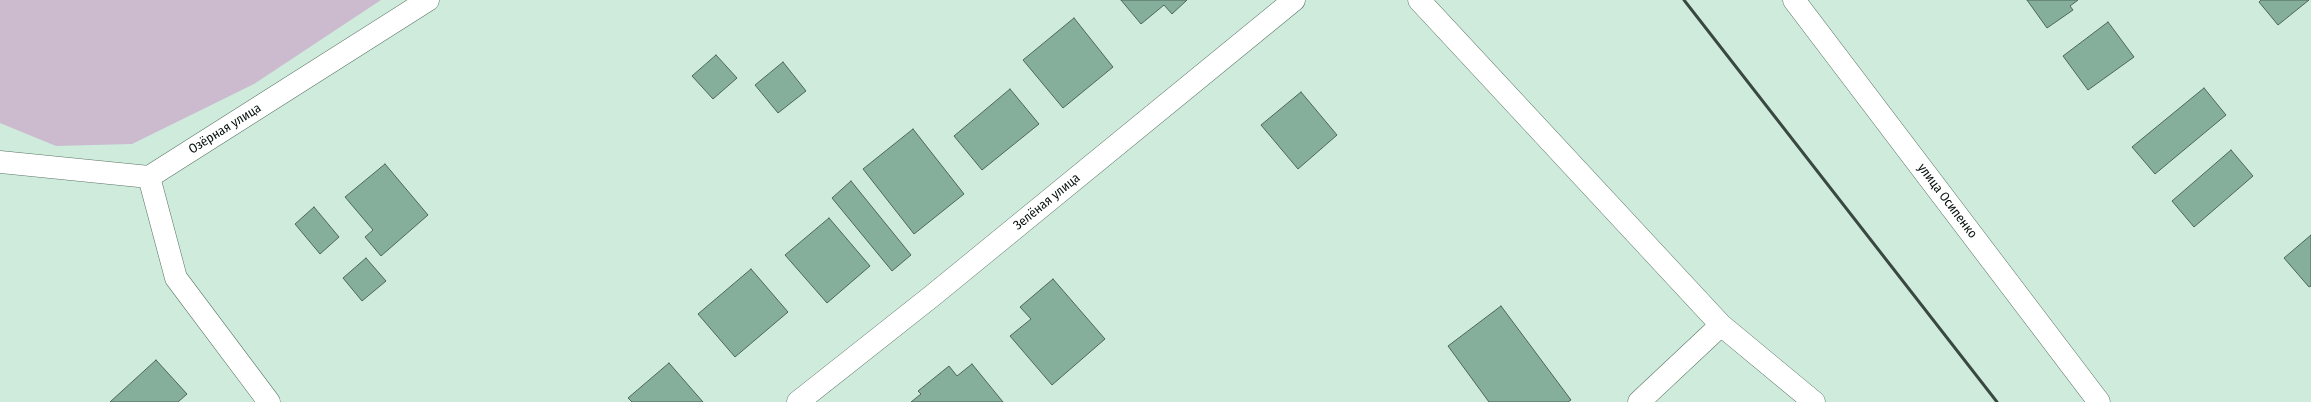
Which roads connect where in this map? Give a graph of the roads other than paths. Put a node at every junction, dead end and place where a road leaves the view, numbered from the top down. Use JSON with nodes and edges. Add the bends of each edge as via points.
{"nodes":[{"id":1,"x":428,"y":0,"type":"edge"},
{"id":2,"x":1294,"y":0,"type":"edge"},
{"id":3,"x":1419,"y":0,"type":"edge"},
{"id":4,"x":1794,"y":0,"type":"edge"},
{"id":5,"x":0,"y":162,"type":"edge"},
{"id":6,"x":149,"y":177,"type":"junction"},
{"id":7,"x":1721,"y":325,"type":"junction"},
{"id":8,"x":269,"y":402,"type":"edge"},
{"id":9,"x":798,"y":402,"type":"edge"},
{"id":10,"x":1639,"y":402,"type":"edge"},
{"id":11,"x":1814,"y":402,"type":"edge"},
{"id":12,"x":2099,"y":402,"type":"edge"}],
"edges":[{"from":1,"to":6,"type":"street","name":"Озёрная улица"},
{"from":2,"to":9,"type":"street","name":"Зелёная улица"},
{"from":3,"to":7,"type":"street"},
{"from":4,"to":12,"type":"street","name":"улица Осипенко"},
{"from":5,"to":6,"type":"street"},
{"from":6,"to":8,"type":"street","via":[[176,278]]},
{"from":7,"to":10,"type":"street"},
{"from":7,"to":11,"type":"street"}]}
